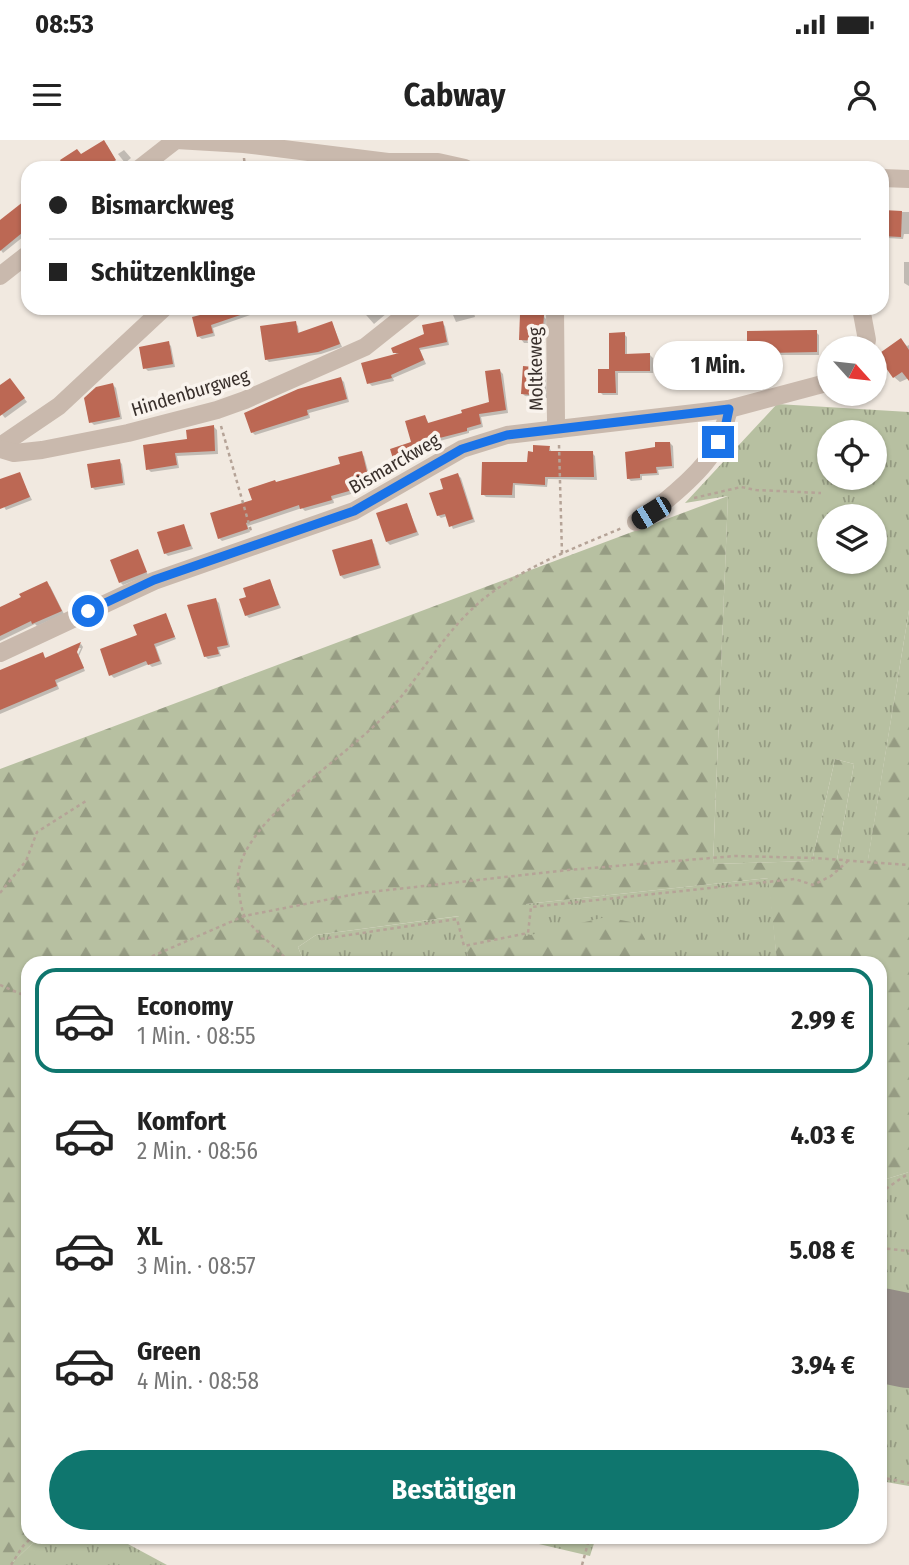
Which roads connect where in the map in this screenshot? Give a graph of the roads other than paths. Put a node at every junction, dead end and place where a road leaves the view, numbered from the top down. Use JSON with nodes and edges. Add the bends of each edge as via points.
{"nodes":[{"id":1,"x":176,"y":140,"type":"edge"},
{"id":2,"x":149,"y":161,"type":"edge"},
{"id":3,"x":358,"y":161,"type":"edge"},
{"id":4,"x":889,"y":178,"type":"edge"},
{"id":5,"x":909,"y":179,"type":"edge"},
{"id":6,"x":21,"y":260,"type":"edge"},
{"id":7,"x":0,"y":276,"type":"edge"},
{"id":8,"x":156,"y":315,"type":"edge"},
{"id":9,"x":405,"y":315,"type":"edge"},
{"id":10,"x":555,"y":315,"type":"edge"},
{"id":11,"x":862,"y":315,"type":"edge"},
{"id":12,"x":866,"y":336,"type":"edge"},
{"id":13,"x":817,"y":385,"type":"edge"},
{"id":14,"x":729,"y":409,"type":"junction"},
{"id":15,"x":559,"y":429,"type":"junction"},
{"id":16,"x":0,"y":447,"type":"edge"},
{"id":17,"x":636,"y":522,"type":"road end"},
{"id":18,"x":0,"y":653,"type":"edge"}],
"edges":[{"from":1,"to":2,"type":"street"},
{"from":1,"to":3,"type":"street","via":[[244,144]]},
{"from":4,"to":5,"type":"street"},
{"from":6,"to":7,"type":"street"},
{"from":8,"to":16,"type":"street","via":[[59,406]]},
{"from":9,"to":16,"type":"street","name":"Hindenburgweg","via":[[365,347],[217,410],[42,450],[14,453]]},
{"from":10,"to":15,"type":"street","name":"Moltkeweg"},
{"from":11,"to":12,"type":"street"},
{"from":13,"to":14,"type":"street","name":"Bismarckweg"},
{"from":14,"to":15,"type":"street","name":"Bismarckweg"},
{"from":14,"to":17,"type":"street","via":[[710,456],[672,496]]},
{"from":15,"to":18,"type":"street","name":"Bismarckweg","via":[[507,435],[462,449],[354,511],[154,580]]}]}
